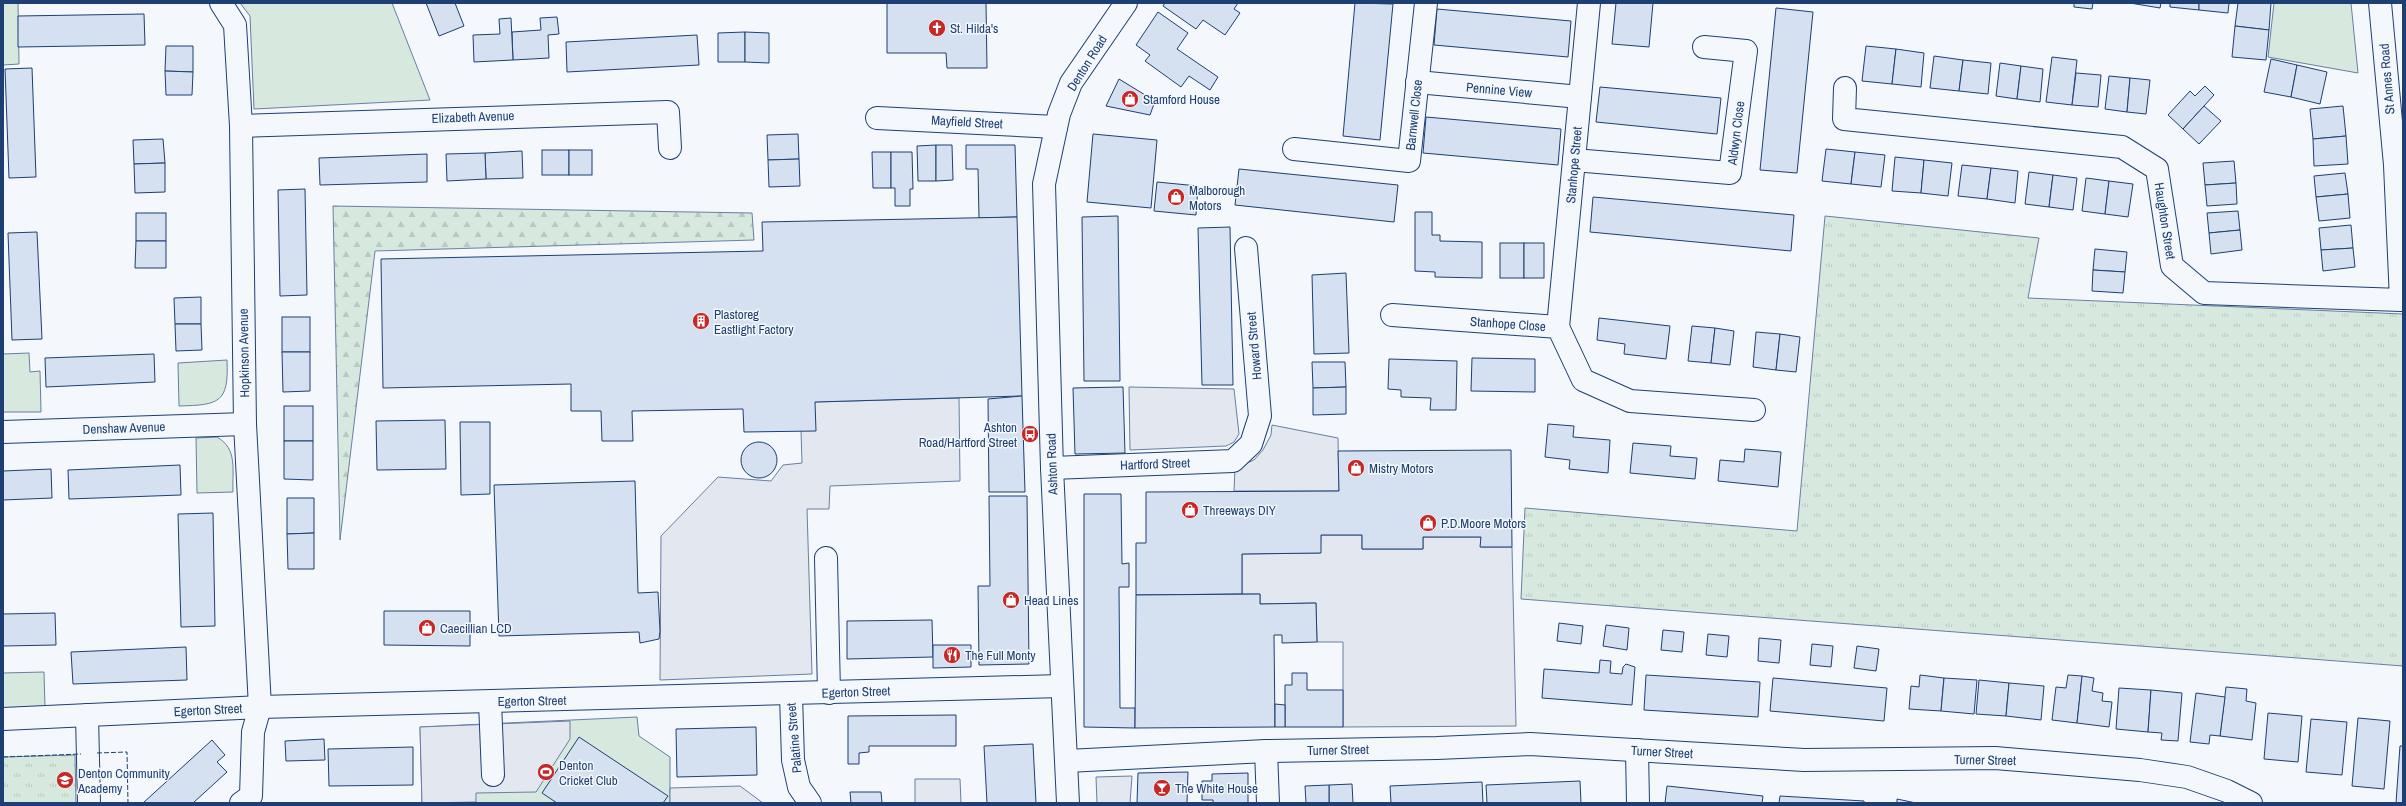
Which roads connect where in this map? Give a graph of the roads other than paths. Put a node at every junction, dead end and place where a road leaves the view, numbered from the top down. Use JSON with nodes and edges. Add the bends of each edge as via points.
{"nodes":[{"id":1,"x":221,"y":3,"type":"edge"},
{"id":2,"x":1126,"y":3,"type":"edge"},
{"id":3,"x":1426,"y":3,"type":"edge"},
{"id":4,"x":1589,"y":3,"type":"edge"},
{"id":5,"x":2380,"y":3,"type":"edge"},
{"id":6,"x":1704,"y":47,"type":"dead end"},
{"id":7,"x":1417,"y":82,"type":"junction"},
{"id":8,"x":1845,"y":88,"type":"dead end"},
{"id":9,"x":1580,"y":97,"type":"junction"},
{"id":10,"x":877,"y":118,"type":"dead end"},
{"id":11,"x":241,"y":126,"type":"junction"},
{"id":12,"x":1056,"y":127,"type":"junction"},
{"id":13,"x":670,"y":148,"type":"dead end"},
{"id":14,"x":1294,"y":149,"type":"dead end"},
{"id":15,"x":1574,"y":160,"type":"junction"},
{"id":16,"x":2399,"y":165,"type":"edge"},
{"id":17,"x":1246,"y":248,"type":"dead end"},
{"id":18,"x":2401,"y":300,"type":"joint"},
{"id":19,"x":1392,"y":315,"type":"dead end"},
{"id":20,"x":1558,"y":327,"type":"junction"},
{"id":21,"x":1754,"y":410,"type":"dead end"},
{"id":22,"x":245,"y":424,"type":"junction"},
{"id":23,"x":3,"y":432,"type":"edge"},
{"id":24,"x":1251,"y":444,"type":"joint"},
{"id":25,"x":1052,"y":468,"type":"junction"},
{"id":26,"x":826,"y":558,"type":"dead end"},
{"id":27,"x":1061,"y":686,"type":"junction"},
{"id":28,"x":828,"y":693,"type":"junction"},
{"id":29,"x":791,"y":694,"type":"junction"},
{"id":30,"x":490,"y":702,"type":"junction"},
{"id":31,"x":260,"y":707,"type":"junction"},
{"id":32,"x":87,"y":715,"type":"junction"},
{"id":33,"x":3,"y":719,"type":"edge"},
{"id":34,"x":1637,"y":750,"type":"junction"},
{"id":35,"x":1266,"y":751,"type":"junction"},
{"id":36,"x":1067,"y":761,"type":"junction"},
{"id":37,"x":493,"y":775,"type":"dead end"},
{"id":38,"x":89,"y":803,"type":"edge"},
{"id":39,"x":241,"y":803,"type":"edge"},
{"id":40,"x":810,"y":803,"type":"edge"},
{"id":41,"x":1068,"y":803,"type":"edge"},
{"id":42,"x":1268,"y":803,"type":"edge"},
{"id":43,"x":1638,"y":803,"type":"edge"},
{"id":44,"x":2250,"y":803,"type":"edge"}],
"edges":[{"from":1,"to":11,"type":"main road","name":"Hopkinson Avenue","via":[[235,25]]},
{"from":2,"to":12,"type":"main road","name":"Denton Road","via":[[1071,83]]},
{"from":3,"to":7,"type":"main road","name":"Barnwell Close"},
{"from":4,"to":9,"type":"main road","name":"Stanhope Street"},
{"from":5,"to":16,"type":"main road","name":"St Annes Road"},
{"from":6,"to":15,"type":"main road","name":"Aldwyn Close","via":[[1746,51],[1730,173]]},
{"from":7,"to":9,"type":"main road","name":"Pennine View"},
{"from":7,"to":14,"type":"main road","name":"Barnwell Close","via":[[1409,161]]},
{"from":8,"to":18,"type":"main road","name":"Haughton Street","via":[[1844,119],[2122,147],[2157,170],[2172,266],[2204,293]]},
{"from":9,"to":15,"type":"main road","name":"Stanhope Street"},
{"from":10,"to":12,"type":"main road","name":"Mayfield Street"},
{"from":11,"to":13,"type":"main road","name":"Elizabeth Avenue","via":[[668,112]]},
{"from":11,"to":22,"type":"main road","name":"Hopkinson Avenue"},
{"from":12,"to":25,"type":"main road","name":"Ashton Road","via":[[1044,184]]},
{"from":15,"to":20,"type":"main road","name":"Stanhope Street"},
{"from":16,"to":18,"type":"main road","name":"St Annes Road"},
{"from":17,"to":24,"type":"main road","name":"Howard Street","via":[[1260,416]]},
{"from":19,"to":20,"type":"main road","name":"Stanhope Close"},
{"from":20,"to":21,"type":"main road","name":"Stanhope Close","via":[[1583,380],[1630,401]]},
{"from":22,"to":23,"type":"main road","name":"Denshaw Avenue"},
{"from":22,"to":31,"type":"main road","name":"Hopkinson Avenue"},
{"from":24,"to":25,"type":"main road","name":"Hartford Street","via":[[1233,461]]},
{"from":25,"to":27,"type":"main road","name":"Ashton Road"},
{"from":26,"to":28,"type":"main road"},
{"from":27,"to":28,"type":"main road","name":"Egerton Street"},
{"from":27,"to":36,"type":"main road","name":"Ashton Road"},
{"from":28,"to":29,"type":"main road","name":"Egerton Street"},
{"from":29,"to":30,"type":"main road","name":"Egerton Street"},
{"from":29,"to":40,"type":"main road","name":"Palatine Street","via":[[793,760],[799,786]]},
{"from":30,"to":31,"type":"main road","name":"Egerton Street"},
{"from":30,"to":37,"type":"main road"},
{"from":31,"to":32,"type":"main road","name":"Egerton Street"},
{"from":31,"to":39,"type":"main road","name":"Hopkinson Avenue","via":[[254,732],[251,796]]},
{"from":32,"to":33,"type":"main road","name":"Egerton Street"},
{"from":32,"to":38,"type":"main road"},
{"from":34,"to":35,"type":"main road","name":"Turner Street","via":[[1530,744]]},
{"from":34,"to":43,"type":"main road"},
{"from":34,"to":44,"type":"main road","name":"Turner Street","via":[[1804,760],[1995,758],[2073,763],[2187,777],[2227,791]]},
{"from":35,"to":36,"type":"main road","name":"Turner Street"},
{"from":35,"to":42,"type":"main road"},
{"from":36,"to":41,"type":"main road","name":"Ashton Road"}]}
